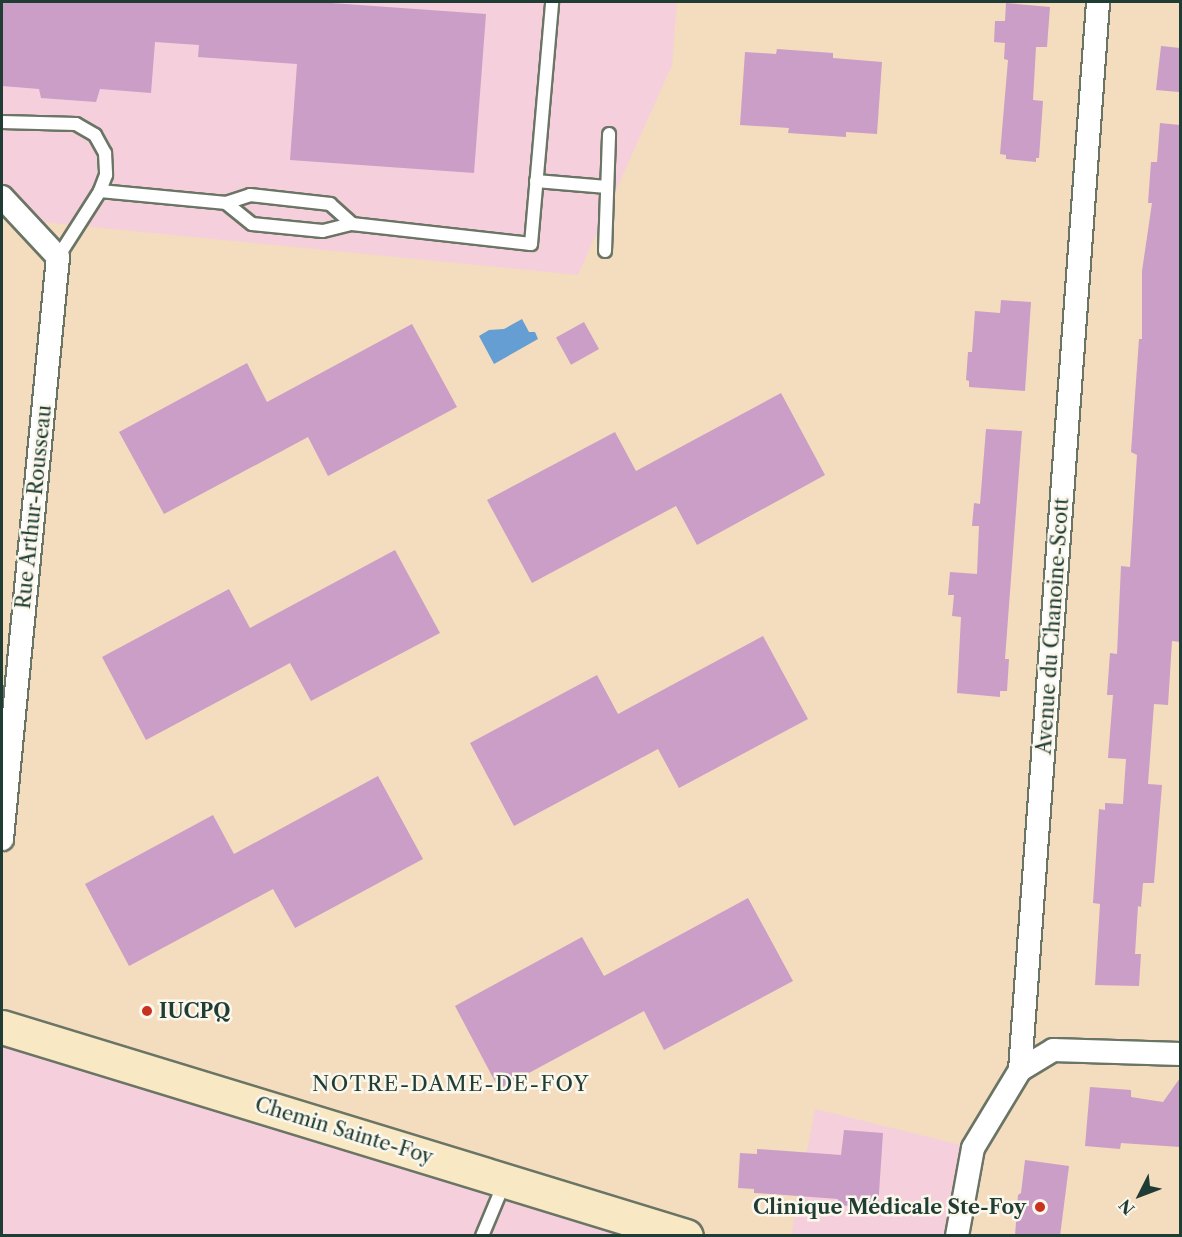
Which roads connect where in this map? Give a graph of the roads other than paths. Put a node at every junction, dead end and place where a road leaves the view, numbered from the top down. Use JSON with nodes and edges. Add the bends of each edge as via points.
{"nodes":[{"id":1,"x":552,"y":2,"type":"edge"},
{"id":2,"x":1098,"y":2,"type":"edge"},
{"id":3,"x":2,"y":122,"type":"edge"},
{"id":4,"x":609,"y":134,"type":"dead end"},
{"id":5,"x":536,"y":181,"type":"junction"},
{"id":6,"x":607,"y":188,"type":"junction"},
{"id":7,"x":100,"y":191,"type":"junction"},
{"id":8,"x":2,"y":197,"type":"edge"},
{"id":9,"x":226,"y":203,"type":"junction"},
{"id":10,"x":352,"y":224,"type":"junction"},
{"id":11,"x":605,"y":251,"type":"dead end"},
{"id":12,"x":58,"y":257,"type":"junction"},
{"id":13,"x":2,"y":839,"type":"edge"},
{"id":14,"x":2,"y":1028,"type":"edge"},
{"id":15,"x":1180,"y":1053,"type":"edge"},
{"id":16,"x":1020,"y":1070,"type":"junction"},
{"id":17,"x":505,"y":1180,"type":"junction"},
{"id":18,"x":679,"y":1234,"type":"edge"},
{"id":19,"x":482,"y":1236,"type":"edge"},
{"id":20,"x":957,"y":1236,"type":"edge"}],
"edges":[{"from":1,"to":5,"type":"lane"},
{"from":2,"to":16,"type":"street","name":"Avenue du Chanoine-Scott"},
{"from":3,"to":7,"type":"lane","via":[[76,124],[95,135],[105,153],[106,175]]},
{"from":4,"to":6,"type":"lane"},
{"from":5,"to":6,"type":"lane"},
{"from":5,"to":10,"type":"lane","via":[[531,244]]},
{"from":6,"to":11,"type":"lane"},
{"from":7,"to":9,"type":"lane"},
{"from":7,"to":12,"type":"lane"},
{"from":8,"to":12,"type":"street"},
{"from":9,"to":10,"type":"lane","via":[[252,224],[323,231]]},
{"from":9,"to":10,"type":"lane","via":[[250,195],[330,204]]},
{"from":12,"to":13,"type":"street","name":"Rue Arthur-Rousseau"},
{"from":14,"to":17,"type":"main road","name":"Chemin Sainte-Foy"},
{"from":15,"to":16,"type":"street","via":[[1053,1050]]},
{"from":16,"to":20,"type":"street","name":"Avenue du Chanoine-Scott","via":[[973,1148]]},
{"from":17,"to":18,"type":"main road","name":"Chemin Sainte-Foy"},
{"from":17,"to":19,"type":"lane"}]}
